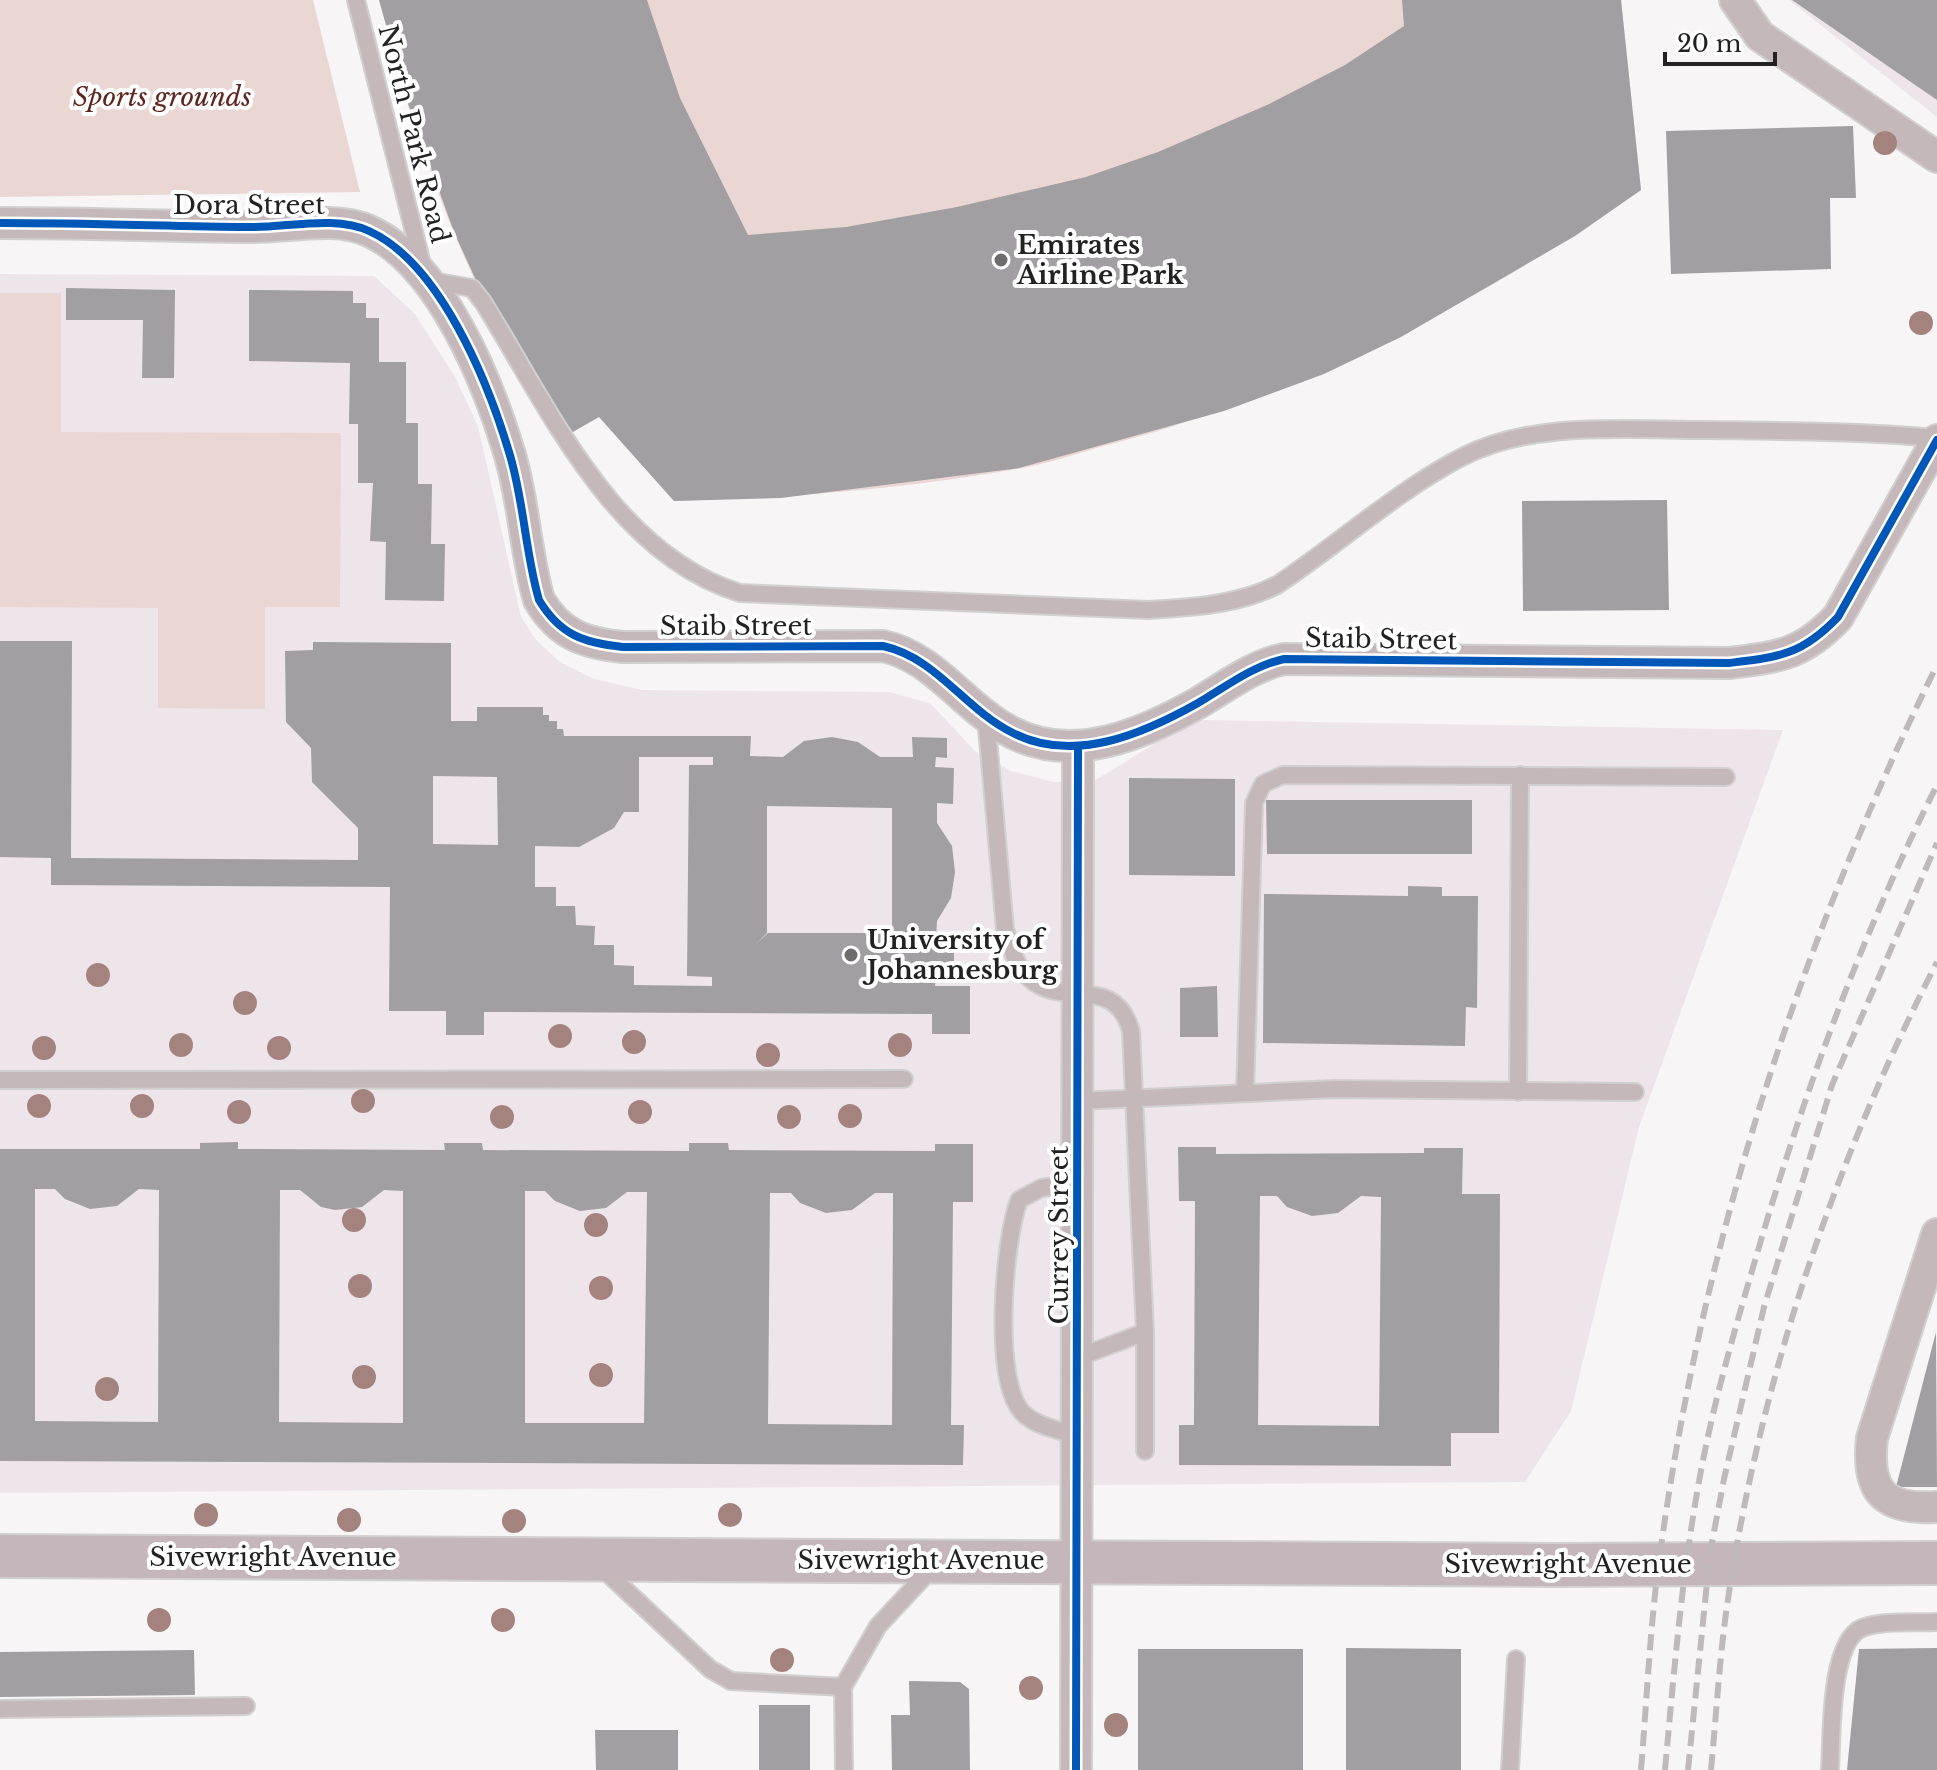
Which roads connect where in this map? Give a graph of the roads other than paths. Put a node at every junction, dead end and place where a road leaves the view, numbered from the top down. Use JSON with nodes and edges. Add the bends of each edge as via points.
{"nodes":[{"id":1,"x":356,"y":0,"type":"edge"},
{"id":2,"x":1735,"y":0,"type":"edge"},
{"id":3,"x":1937,"y":157,"type":"edge"},
{"id":4,"x":0,"y":223,"type":"edge"},
{"id":5,"x":426,"y":280,"type":"junction"},
{"id":6,"x":1937,"y":439,"type":"edge"},
{"id":7,"x":568,"y":635,"type":"joint"},
{"id":8,"x":986,"y":717,"type":"junction"},
{"id":9,"x":1078,"y":747,"type":"junction"},
{"id":10,"x":1520,"y":775,"type":"junction"},
{"id":11,"x":1726,"y":777,"type":"dead end"},
{"id":12,"x":1078,"y":994,"type":"junction"},
{"id":13,"x":904,"y":1079,"type":"dead end"},
{"id":14,"x":0,"y":1080,"type":"edge"},
{"id":15,"x":1245,"y":1092,"type":"junction"},
{"id":16,"x":1518,"y":1092,"type":"junction"},
{"id":17,"x":1635,"y":1092,"type":"dead end"},
{"id":18,"x":1136,"y":1099,"type":"junction"},
{"id":19,"x":1078,"y":1101,"type":"junction"},
{"id":20,"x":1079,"y":1183,"type":"junction"},
{"id":21,"x":1937,"y":1234,"type":"edge"},
{"id":22,"x":1145,"y":1332,"type":"junction"},
{"id":23,"x":1079,"y":1357,"type":"junction"},
{"id":24,"x":1079,"y":1436,"type":"junction"},
{"id":25,"x":1145,"y":1451,"type":"dead end"},
{"id":26,"x":1937,"y":1507,"type":"edge"},
{"id":27,"x":0,"y":1556,"type":"edge"},
{"id":28,"x":592,"y":1558,"type":"junction"},
{"id":29,"x":940,"y":1560,"type":"junction"},
{"id":30,"x":1079,"y":1560,"type":"junction"},
{"id":31,"x":1937,"y":1563,"type":"edge"},
{"id":32,"x":1937,"y":1622,"type":"edge"},
{"id":33,"x":1516,"y":1659,"type":"dead end"},
{"id":34,"x":843,"y":1687,"type":"junction"},
{"id":35,"x":246,"y":1706,"type":"dead end"},
{"id":36,"x":0,"y":1709,"type":"edge"},
{"id":37,"x":844,"y":1770,"type":"edge"},
{"id":38,"x":1076,"y":1770,"type":"edge"},
{"id":39,"x":1510,"y":1770,"type":"edge"},
{"id":40,"x":1830,"y":1770,"type":"edge"}],
"edges":[{"from":1,"to":5,"type":"lane","name":"North Park Road"},
{"from":2,"to":3,"type":"street","via":[[1760,36]]},
{"from":4,"to":5,"type":"street","name":"Dora Street","via":[[342,224],[368,230],[388,243]]},
{"from":5,"to":6,"type":"lane","via":[[472,288],[478,295],[598,486],[637,532],[680,568],[740,593],[1149,610],[1208,605],[1257,595],[1277,585],[1406,492],[1462,457],[1506,440],[1640,430],[1859,431]]},
{"from":5,"to":7,"type":"street","name":"Dora Street","via":[[466,342],[490,396],[510,455],[539,600]]},
{"from":6,"to":9,"type":"street","name":"Staib Street","via":[[1838,617],[1798,651],[1729,663],[1284,659],[1242,675],[1148,727]]},
{"from":7,"to":8,"type":"street","name":"Staib Street","via":[[623,647],[883,646],[926,663]]},
{"from":8,"to":9,"type":"street","name":"Staib Street","via":[[1014,734],[1048,745]]},
{"from":8,"to":12,"type":"lane","via":[[1005,929],[1014,957],[1036,984]]},
{"from":9,"to":12,"type":"street","name":"Currey Street"},
{"from":10,"to":11,"type":"lane"},
{"from":10,"to":15,"type":"lane","via":[[1283,775],[1263,784],[1254,803]]},
{"from":10,"to":16,"type":"lane"},
{"from":12,"to":18,"type":"lane","via":[[1102,996],[1126,1014]]},
{"from":12,"to":19,"type":"street","name":"Currey Street"},
{"from":13,"to":14,"type":"lane"},
{"from":15,"to":16,"type":"lane"},
{"from":15,"to":18,"type":"lane"},
{"from":16,"to":17,"type":"lane"},
{"from":18,"to":19,"type":"lane"},
{"from":18,"to":22,"type":"lane"},
{"from":19,"to":20,"type":"street","name":"Currey Street"},
{"from":20,"to":23,"type":"street","name":"Currey Street"},
{"from":20,"to":24,"type":"lane","via":[[1041,1188],[1019,1200],[1005,1257],[1011,1394],[1022,1412],[1039,1424]]},
{"from":21,"to":26,"type":"street","via":[[1869,1462],[1873,1479],[1890,1502]]},
{"from":22,"to":23,"type":"lane"},
{"from":22,"to":25,"type":"lane"},
{"from":23,"to":24,"type":"street","name":"Currey Street"},
{"from":24,"to":30,"type":"street","name":"Currey Street"},
{"from":27,"to":28,"type":"main road","name":"Sivewright Avenue"},
{"from":28,"to":29,"type":"main road","name":"Sivewright Avenue"},
{"from":28,"to":34,"type":"lane","via":[[710,1669],[731,1681]]},
{"from":29,"to":30,"type":"main road","name":"Sivewright Avenue"},
{"from":29,"to":34,"type":"lane","via":[[878,1626]]},
{"from":30,"to":31,"type":"main road","name":"Sivewright Avenue"},
{"from":30,"to":38,"type":"street","name":"Currey Street"},
{"from":32,"to":40,"type":"lane","via":[[1867,1626],[1850,1637],[1836,1682]]},
{"from":33,"to":39,"type":"lane"},
{"from":34,"to":37,"type":"lane"},
{"from":35,"to":36,"type":"lane"}]}
